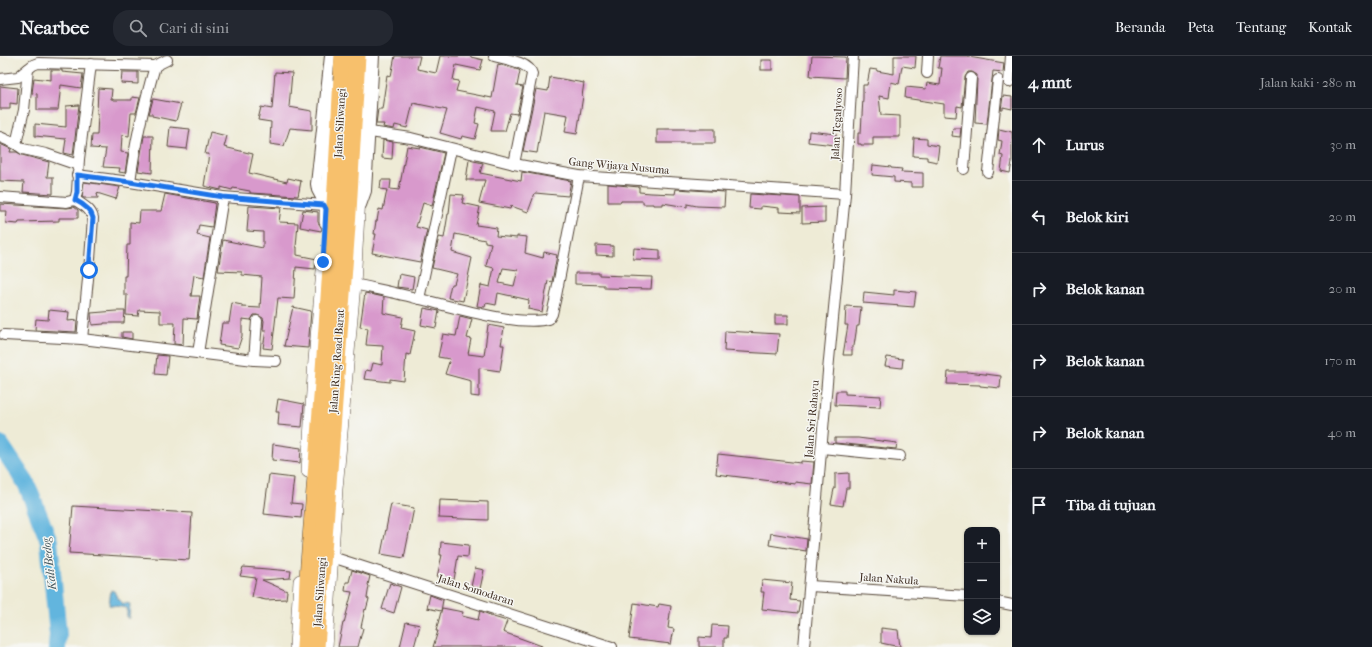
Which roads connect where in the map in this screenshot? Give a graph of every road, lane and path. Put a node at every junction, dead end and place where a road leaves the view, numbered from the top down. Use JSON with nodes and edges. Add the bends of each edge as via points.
{"nodes":[{"id":1,"x":330,"y":56,"type":"edge"},
{"id":2,"x":335,"y":56,"type":"edge"},
{"id":3,"x":343,"y":56,"type":"edge"},
{"id":4,"x":357,"y":56,"type":"edge"},
{"id":5,"x":367,"y":56,"type":"edge"},
{"id":6,"x":374,"y":56,"type":"edge"},
{"id":7,"x":494,"y":56,"type":"edge"},
{"id":8,"x":853,"y":56,"type":"edge"},
{"id":9,"x":928,"y":56,"type":"edge"},
{"id":10,"x":1011,"y":56,"type":"edge"},
{"id":11,"x":167,"y":60,"type":"dead end"},
{"id":12,"x":91,"y":64,"type":"junction"},
{"id":13,"x":155,"y":66,"type":"junction"},
{"id":14,"x":28,"y":69,"type":"junction"},
{"id":15,"x":927,"y":73,"type":"dead end"},
{"id":16,"x":971,"y":78,"type":"dead end"},
{"id":17,"x":0,"y":79,"type":"edge"},
{"id":18,"x":998,"y":80,"type":"dead end"},
{"id":19,"x":1009,"y":82,"type":"dead end"},
{"id":20,"x":370,"y":132,"type":"junction"},
{"id":21,"x":0,"y":137,"type":"edge"},
{"id":22,"x":16,"y":144,"type":"junction"},
{"id":23,"x":452,"y":149,"type":"junction"},
{"id":24,"x":514,"y":164,"type":"junction"},
{"id":25,"x":964,"y":169,"type":"dead end"},
{"id":26,"x":78,"y":170,"type":"junction"},
{"id":27,"x":988,"y":172,"type":"dead end"},
{"id":28,"x":579,"y":176,"type":"junction"},
{"id":29,"x":130,"y":182,"type":"junction"},
{"id":30,"x":343,"y":191,"type":"junction"},
{"id":31,"x":846,"y":194,"type":"junction"},
{"id":32,"x":0,"y":197,"type":"edge"},
{"id":33,"x":223,"y":197,"type":"junction"},
{"id":34,"x":75,"y":200,"type":"junction"},
{"id":35,"x":338,"y":210,"type":"junction"},
{"id":36,"x":354,"y":284,"type":"junction"},
{"id":37,"x":419,"y":298,"type":"junction"},
{"id":38,"x":257,"y":321,"type":"dead end"},
{"id":39,"x":4,"y":335,"type":"dead end"},
{"id":40,"x":82,"y":339,"type":"junction"},
{"id":41,"x":198,"y":352,"type":"junction"},
{"id":42,"x":254,"y":360,"type":"junction"},
{"id":43,"x":276,"y":361,"type":"dead end"},
{"id":44,"x":315,"y":434,"type":"junction"},
{"id":45,"x":822,"y":448,"type":"junction"},
{"id":46,"x":900,"y":456,"type":"dead end"},
{"id":47,"x":318,"y":537,"type":"junction"},
{"id":48,"x":332,"y":557,"type":"junction"},
{"id":49,"x":810,"y":586,"type":"junction"},
{"id":50,"x":964,"y":596,"type":"edge"},
{"id":51,"x":1000,"y":603,"type":"edge"},
{"id":52,"x":1012,"y":605,"type":"edge"},
{"id":53,"x":323,"y":626,"type":"junction"},
{"id":54,"x":296,"y":647,"type":"edge"},
{"id":55,"x":305,"y":647,"type":"edge"},
{"id":56,"x":316,"y":647,"type":"edge"},
{"id":57,"x":326,"y":647,"type":"edge"},
{"id":58,"x":612,"y":647,"type":"edge"},
{"id":59,"x":804,"y":647,"type":"edge"}],
"edges":[{"from":1,"to":35,"type":"street","via":[[316,184],[317,190]]},
{"from":2,"to":30,"type":"street"},
{"from":3,"to":30,"type":"highway","name":"Jalan Siliwangi"},
{"from":4,"to":30,"type":"highway","name":"Jalan Siliwangi"},
{"from":5,"to":30,"type":"street"},
{"from":6,"to":20,"type":"street"},
{"from":7,"to":24,"type":"street","via":[[526,65],[532,74]]},
{"from":8,"to":31,"type":"street","name":"Jalan Tegalyoso"},
{"from":9,"to":15,"type":"street"},
{"from":10,"to":19,"type":"street"},
{"from":11,"to":13,"type":"street"},
{"from":12,"to":13,"type":"street"},
{"from":12,"to":14,"type":"street","via":[[38,63]]},
{"from":12,"to":26,"type":"street"},
{"from":13,"to":29,"type":"street","via":[[135,145]]},
{"from":14,"to":17,"type":"street","via":[[18,77]]},
{"from":14,"to":22,"type":"street","via":[[24,110]]},
{"from":16,"to":25,"type":"street"},
{"from":18,"to":27,"type":"street"},
{"from":20,"to":23,"type":"street","name":"Gang Wijaya Nusuma","via":[[410,138]]},
{"from":20,"to":35,"type":"street","via":[[366,191],[362,204]]},
{"from":21,"to":22,"type":"street"},
{"from":22,"to":26,"type":"street","via":[[46,154]]},
{"from":23,"to":24,"type":"street","name":"Gang Wijaya Nusuma"},
{"from":23,"to":37,"type":"street"},
{"from":24,"to":28,"type":"street","name":"Gang Wijaya Nusuma"},
{"from":26,"to":29,"type":"street"},
{"from":26,"to":34,"type":"street"},
{"from":28,"to":31,"type":"street","name":"Gang Wijaya Nusuma"},
{"from":28,"to":37,"type":"street","via":[[550,319],[511,319]]},
{"from":29,"to":33,"type":"street"},
{"from":30,"to":35,"type":"highway","name":"Jalan Ring Road Barat"},
{"from":31,"to":45,"type":"street","name":"Jalan Sri Rahayu"},
{"from":32,"to":34,"type":"street","via":[[67,202]]},
{"from":33,"to":35,"type":"street"},
{"from":33,"to":41,"type":"street"},
{"from":34,"to":40,"type":"street","via":[[85,206],[93,218]]},
{"from":35,"to":36,"type":"street"},
{"from":35,"to":44,"type":"highway","name":"Jalan Ring Road Barat"},
{"from":35,"to":47,"type":"highway","name":"Jalan Ring Road Barat"},
{"from":36,"to":37,"type":"street"},
{"from":36,"to":48,"type":"street"},
{"from":38,"to":42,"type":"street"},
{"from":39,"to":40,"type":"street"},
{"from":40,"to":41,"type":"street"},
{"from":41,"to":42,"type":"street"},
{"from":42,"to":43,"type":"street"},
{"from":44,"to":47,"type":"highway","name":"Jalan Ring Road Barat"},
{"from":44,"to":54,"type":"street"},
{"from":45,"to":46,"type":"street"},
{"from":45,"to":49,"type":"street","name":"Jalan Sri Rahayu"},
{"from":47,"to":53,"type":"highway","name":"Jalan Siliwangi"},
{"from":47,"to":55,"type":"highway","name":"Jalan Siliwangi"},
{"from":48,"to":53,"type":"street"},
{"from":48,"to":58,"type":"street","name":"Jalan Somodaran"},
{"from":49,"to":50,"type":"street","name":"Jalan Nakula"},
{"from":49,"to":59,"type":"street","name":"Jalan Sri Rahayu"},
{"from":51,"to":52,"type":"street"},
{"from":53,"to":56,"type":"highway","name":"Jalan Siliwangi"},
{"from":53,"to":57,"type":"street"}]}
